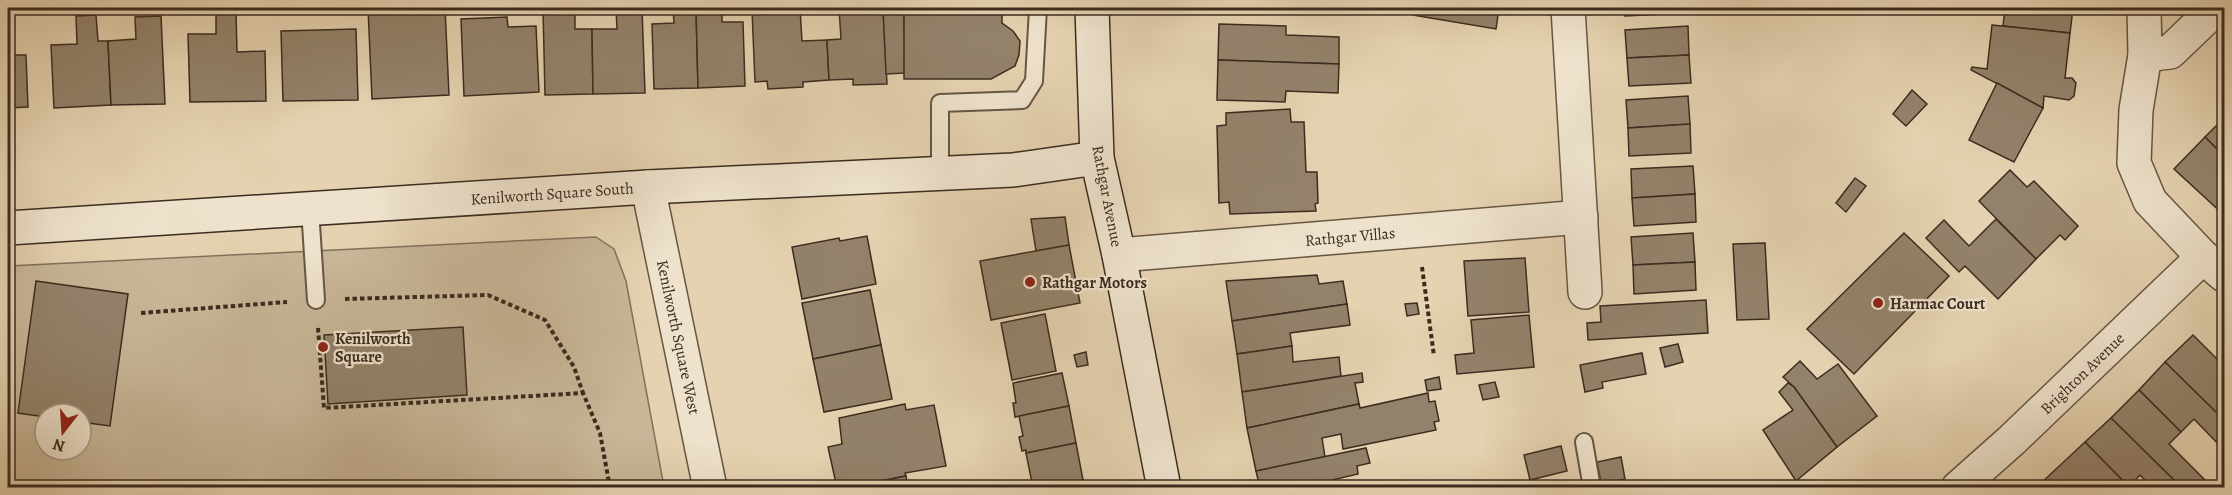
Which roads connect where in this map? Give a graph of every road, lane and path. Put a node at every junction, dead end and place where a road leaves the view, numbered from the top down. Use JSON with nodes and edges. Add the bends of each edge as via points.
{"nodes":[{"id":1,"x":1038,"y":8,"type":"edge"},
{"id":2,"x":1092,"y":8,"type":"edge"},
{"id":3,"x":1568,"y":8,"type":"edge"},
{"id":4,"x":2144,"y":8,"type":"edge"},
{"id":5,"x":2216,"y":8,"type":"edge"},
{"id":6,"x":2145,"y":55,"type":"junction"},
{"id":7,"x":1097,"y":158,"type":"junction"},
{"id":8,"x":940,"y":173,"type":"junction"},
{"id":9,"x":648,"y":187,"type":"junction"},
{"id":10,"x":310,"y":209,"type":"junction"},
{"id":11,"x":1581,"y":217,"type":"junction"},
{"id":12,"x":8,"y":228,"type":"edge"},
{"id":13,"x":1417,"y":231,"type":"junction"},
{"id":14,"x":1119,"y":255,"type":"junction"},
{"id":15,"x":2214,"y":266,"type":"edge"},
{"id":16,"x":1585,"y":292,"type":"dead end"},
{"id":17,"x":316,"y":300,"type":"junction"},
{"id":18,"x":141,"y":313,"type":"dead end"},
{"id":19,"x":1434,"y":356,"type":"dead end"},
{"id":20,"x":583,"y":393,"type":"junction"},
{"id":21,"x":1584,"y":442,"type":"dead end"},
{"id":22,"x":610,"y":488,"type":"edge"},
{"id":23,"x":710,"y":488,"type":"edge"},
{"id":24,"x":1164,"y":488,"type":"edge"},
{"id":25,"x":1592,"y":488,"type":"edge"},
{"id":26,"x":1958,"y":488,"type":"edge"}],
"edges":[{"from":1,"to":8,"type":"lane","via":[[1034,81],[1022,100],[940,103]]},
{"from":2,"to":7,"type":"street","name":"Rathgar Avenue"},
{"from":3,"to":11,"type":"street"},
{"from":4,"to":6,"type":"street"},
{"from":5,"to":6,"type":"street","via":[[2170,52]]},
{"from":6,"to":15,"type":"street","via":[[2136,110],[2134,163],[2150,201]]},
{"from":7,"to":8,"type":"street","name":"Kenilworth Square South","via":[[1013,170]]},
{"from":7,"to":14,"type":"street","name":"Rathgar Avenue"},
{"from":8,"to":9,"type":"street","name":"Kenilworth Square South"},
{"from":9,"to":10,"type":"street","name":"Kenilworth Square South"},
{"from":9,"to":23,"type":"street","name":"Kenilworth Square West"},
{"from":10,"to":12,"type":"street","name":"Kenilworth Square South"},
{"from":10,"to":17,"type":"lane"},
{"from":11,"to":13,"type":"street","name":"Rathgar Villas"},
{"from":11,"to":16,"type":"street"},
{"from":13,"to":14,"type":"street","name":"Rathgar Villas"},
{"from":13,"to":19,"type":"path"},
{"from":14,"to":24,"type":"street","name":"Rathgar Avenue"},
{"from":15,"to":26,"type":"street","name":"Brighton Avenue"},
{"from":17,"to":18,"type":"path"},
{"from":17,"to":20,"type":"path","via":[[488,295],[545,320],[574,367]]},
{"from":17,"to":20,"type":"path","via":[[324,408]]},
{"from":20,"to":22,"type":"path","via":[[600,433]]},
{"from":21,"to":25,"type":"lane"}]}
